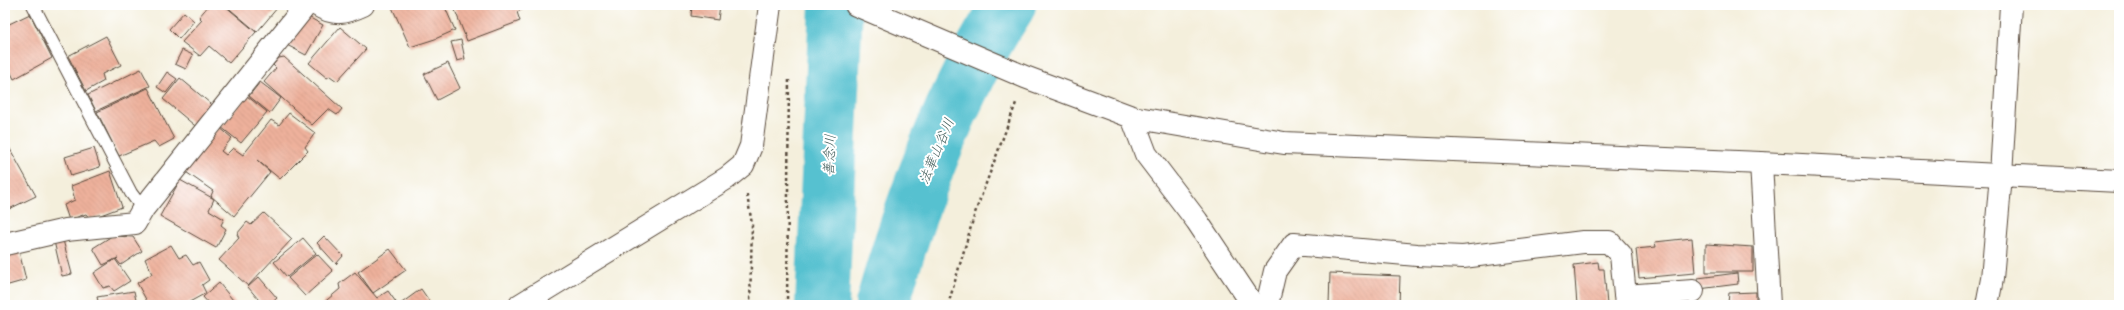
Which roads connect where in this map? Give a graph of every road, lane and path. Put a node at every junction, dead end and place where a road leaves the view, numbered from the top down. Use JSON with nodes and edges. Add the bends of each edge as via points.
{"nodes":[{"id":1,"x":33,"y":5,"type":"edge"},
{"id":2,"x":306,"y":5,"type":"edge"},
{"id":3,"x":317,"y":5,"type":"edge"},
{"id":4,"x":363,"y":5,"type":"edge"},
{"id":5,"x":770,"y":5,"type":"edge"},
{"id":6,"x":2011,"y":5,"type":"edge"},
{"id":7,"x":859,"y":6,"type":"edge"},
{"id":8,"x":789,"y":71,"type":"dead end"},
{"id":9,"x":1021,"y":75,"type":"junction"},
{"id":10,"x":1132,"y":117,"type":"junction"},
{"id":11,"x":1760,"y":163,"type":"junction"},
{"id":12,"x":743,"y":165,"type":"junction"},
{"id":13,"x":2001,"y":175,"type":"junction"},
{"id":14,"x":2119,"y":181,"type":"edge"},
{"id":15,"x":143,"y":209,"type":"junction"},
{"id":16,"x":5,"y":244,"type":"edge"},
{"id":17,"x":1693,"y":291,"type":"dead end"},
{"id":18,"x":1625,"y":300,"type":"edge"},
{"id":19,"x":1246,"y":301,"type":"edge"},
{"id":20,"x":520,"y":305,"type":"edge"},
{"id":21,"x":750,"y":305,"type":"edge"},
{"id":22,"x":787,"y":305,"type":"edge"},
{"id":23,"x":948,"y":305,"type":"edge"},
{"id":24,"x":1267,"y":305,"type":"edge"},
{"id":25,"x":1769,"y":305,"type":"edge"},
{"id":26,"x":1987,"y":305,"type":"edge"}],
"edges":[{"from":1,"to":15,"type":"lane","via":[[131,193]]},
{"from":2,"to":15,"type":"street"},
{"from":3,"to":4,"type":"street","via":[[328,12],[348,12]]},
{"from":5,"to":12,"type":"street","via":[[752,146]]},
{"from":6,"to":13,"type":"street"},
{"from":7,"to":9,"type":"street"},
{"from":8,"to":22,"type":"path"},
{"from":9,"to":10,"type":"street"},
{"from":9,"to":23,"type":"path","via":[[975,213]]},
{"from":10,"to":11,"type":"street","via":[[1284,143]]},
{"from":10,"to":19,"type":"street","via":[[1146,154],[1197,221]]},
{"from":11,"to":13,"type":"street"},
{"from":11,"to":25,"type":"street"},
{"from":12,"to":20,"type":"street","via":[[727,178]]},
{"from":12,"to":21,"type":"path","via":[[752,224]]},
{"from":13,"to":14,"type":"street"},
{"from":13,"to":26,"type":"street","via":[[1992,279]]},
{"from":15,"to":16,"type":"street","via":[[135,223],[66,230]]},
{"from":17,"to":18,"type":"street"},
{"from":18,"to":24,"type":"street","via":[[1622,255],[1609,242],[1583,242],[1463,257],[1294,244],[1275,271]]}]}
